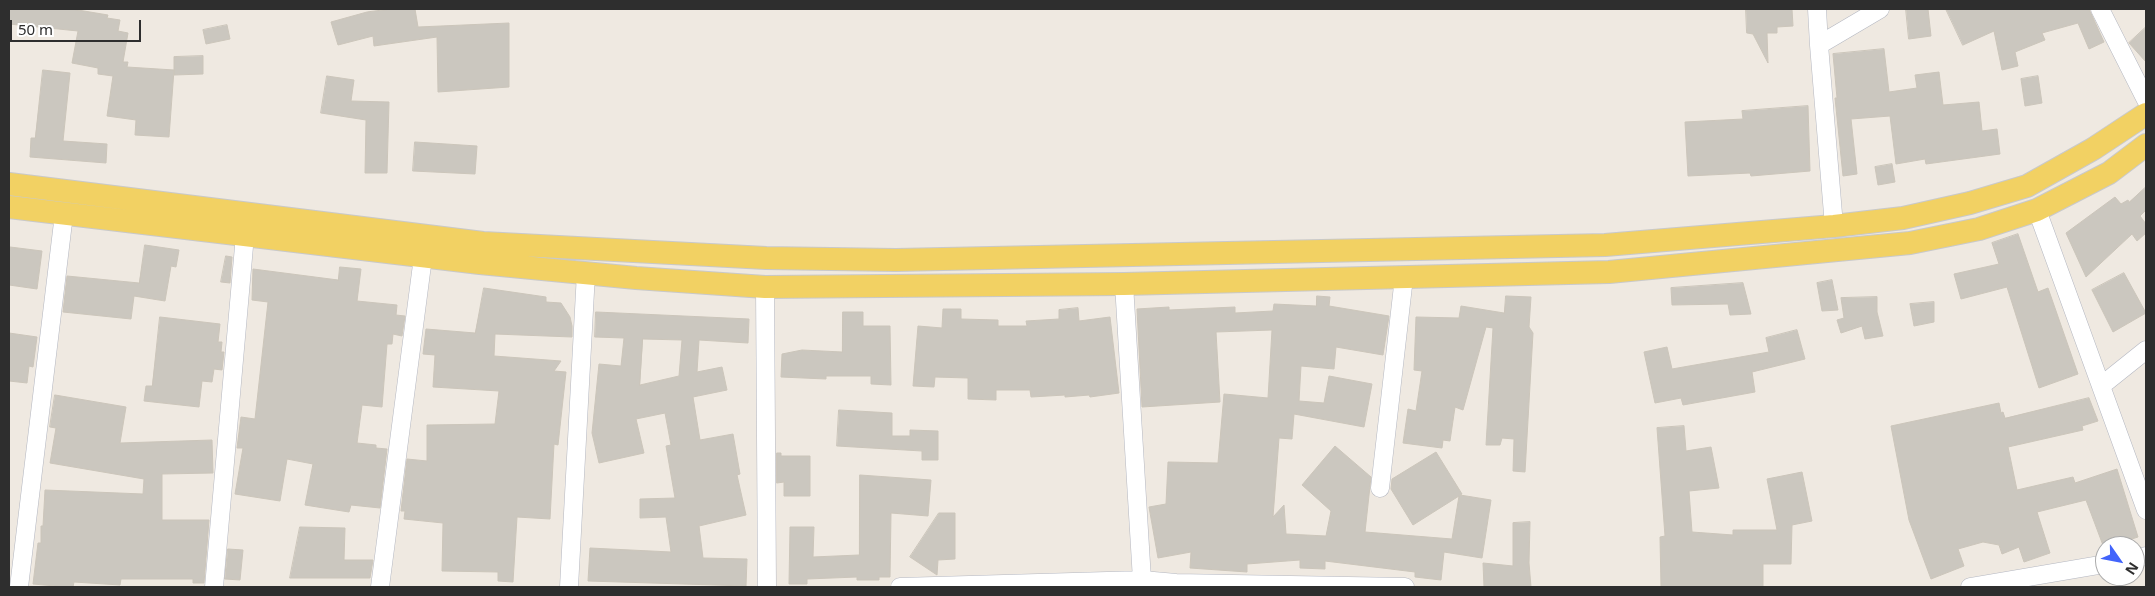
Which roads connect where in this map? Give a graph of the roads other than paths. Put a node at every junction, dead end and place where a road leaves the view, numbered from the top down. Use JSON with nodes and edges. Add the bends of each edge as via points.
{"nodes":[{"id":1,"x":1817,"y":9,"type":"edge"},
{"id":2,"x":1880,"y":9,"type":"edge"},
{"id":3,"x":2100,"y":9,"type":"edge"},
{"id":4,"x":1819,"y":45,"type":"junction"},
{"id":5,"x":2146,"y":100,"type":"edge"},
{"id":6,"x":2146,"y":114,"type":"edge"},
{"id":7,"x":2146,"y":145,"type":"edge"},
{"id":8,"x":9,"y":184,"type":"edge"},
{"id":9,"x":9,"y":207,"type":"edge"},
{"id":10,"x":2037,"y":210,"type":"junction"},
{"id":11,"x":64,"y":214,"type":"junction"},
{"id":12,"x":1834,"y":226,"type":"junction"},
{"id":13,"x":246,"y":235,"type":"junction"},
{"id":14,"x":423,"y":257,"type":"junction"},
{"id":15,"x":586,"y":273,"type":"junction"},
{"id":16,"x":1404,"y":277,"type":"junction"},
{"id":17,"x":1124,"y":284,"type":"junction"},
{"id":18,"x":765,"y":287,"type":"junction"},
{"id":19,"x":2146,"y":350,"type":"edge"},
{"id":20,"x":2101,"y":386,"type":"junction"},
{"id":21,"x":1380,"y":488,"type":"dead end"},
{"id":22,"x":2146,"y":510,"type":"edge"},
{"id":23,"x":2095,"y":566,"type":"edge"},
{"id":24,"x":1142,"y":580,"type":"junction"},
{"id":25,"x":1177,"y":585,"type":"edge"},
{"id":26,"x":19,"y":587,"type":"edge"},
{"id":27,"x":214,"y":587,"type":"edge"},
{"id":28,"x":380,"y":587,"type":"edge"},
{"id":29,"x":569,"y":587,"type":"edge"},
{"id":30,"x":767,"y":587,"type":"edge"},
{"id":31,"x":900,"y":587,"type":"edge"},
{"id":32,"x":1405,"y":587,"type":"edge"},
{"id":33,"x":1970,"y":587,"type":"edge"}],
"edges":[{"from":1,"to":4,"type":"street"},
{"from":2,"to":4,"type":"street"},
{"from":3,"to":5,"type":"street"},
{"from":4,"to":12,"type":"street"},
{"from":6,"to":12,"type":"main road","via":[[2093,149],[2027,186],[1903,218]]},
{"from":7,"to":10,"type":"main road","via":[[2109,173]]},
{"from":8,"to":12,"type":"main road","via":[[482,243],[766,258],[905,260],[1605,245]]},
{"from":9,"to":11,"type":"main road"},
{"from":10,"to":16,"type":"main road","via":[[1979,229],[1910,244],[1609,272]]},
{"from":10,"to":20,"type":"street"},
{"from":11,"to":13,"type":"main road"},
{"from":11,"to":26,"type":"street"},
{"from":13,"to":14,"type":"main road"},
{"from":13,"to":27,"type":"street"},
{"from":14,"to":15,"type":"main road"},
{"from":14,"to":28,"type":"street"},
{"from":15,"to":18,"type":"main road"},
{"from":15,"to":29,"type":"street"},
{"from":16,"to":17,"type":"main road"},
{"from":16,"to":21,"type":"street"},
{"from":17,"to":18,"type":"main road"},
{"from":17,"to":24,"type":"street"},
{"from":18,"to":30,"type":"street"},
{"from":19,"to":20,"type":"street"},
{"from":20,"to":22,"type":"street"},
{"from":23,"to":33,"type":"street"},
{"from":24,"to":25,"type":"street"},
{"from":24,"to":31,"type":"street"},
{"from":25,"to":32,"type":"street"}]}
